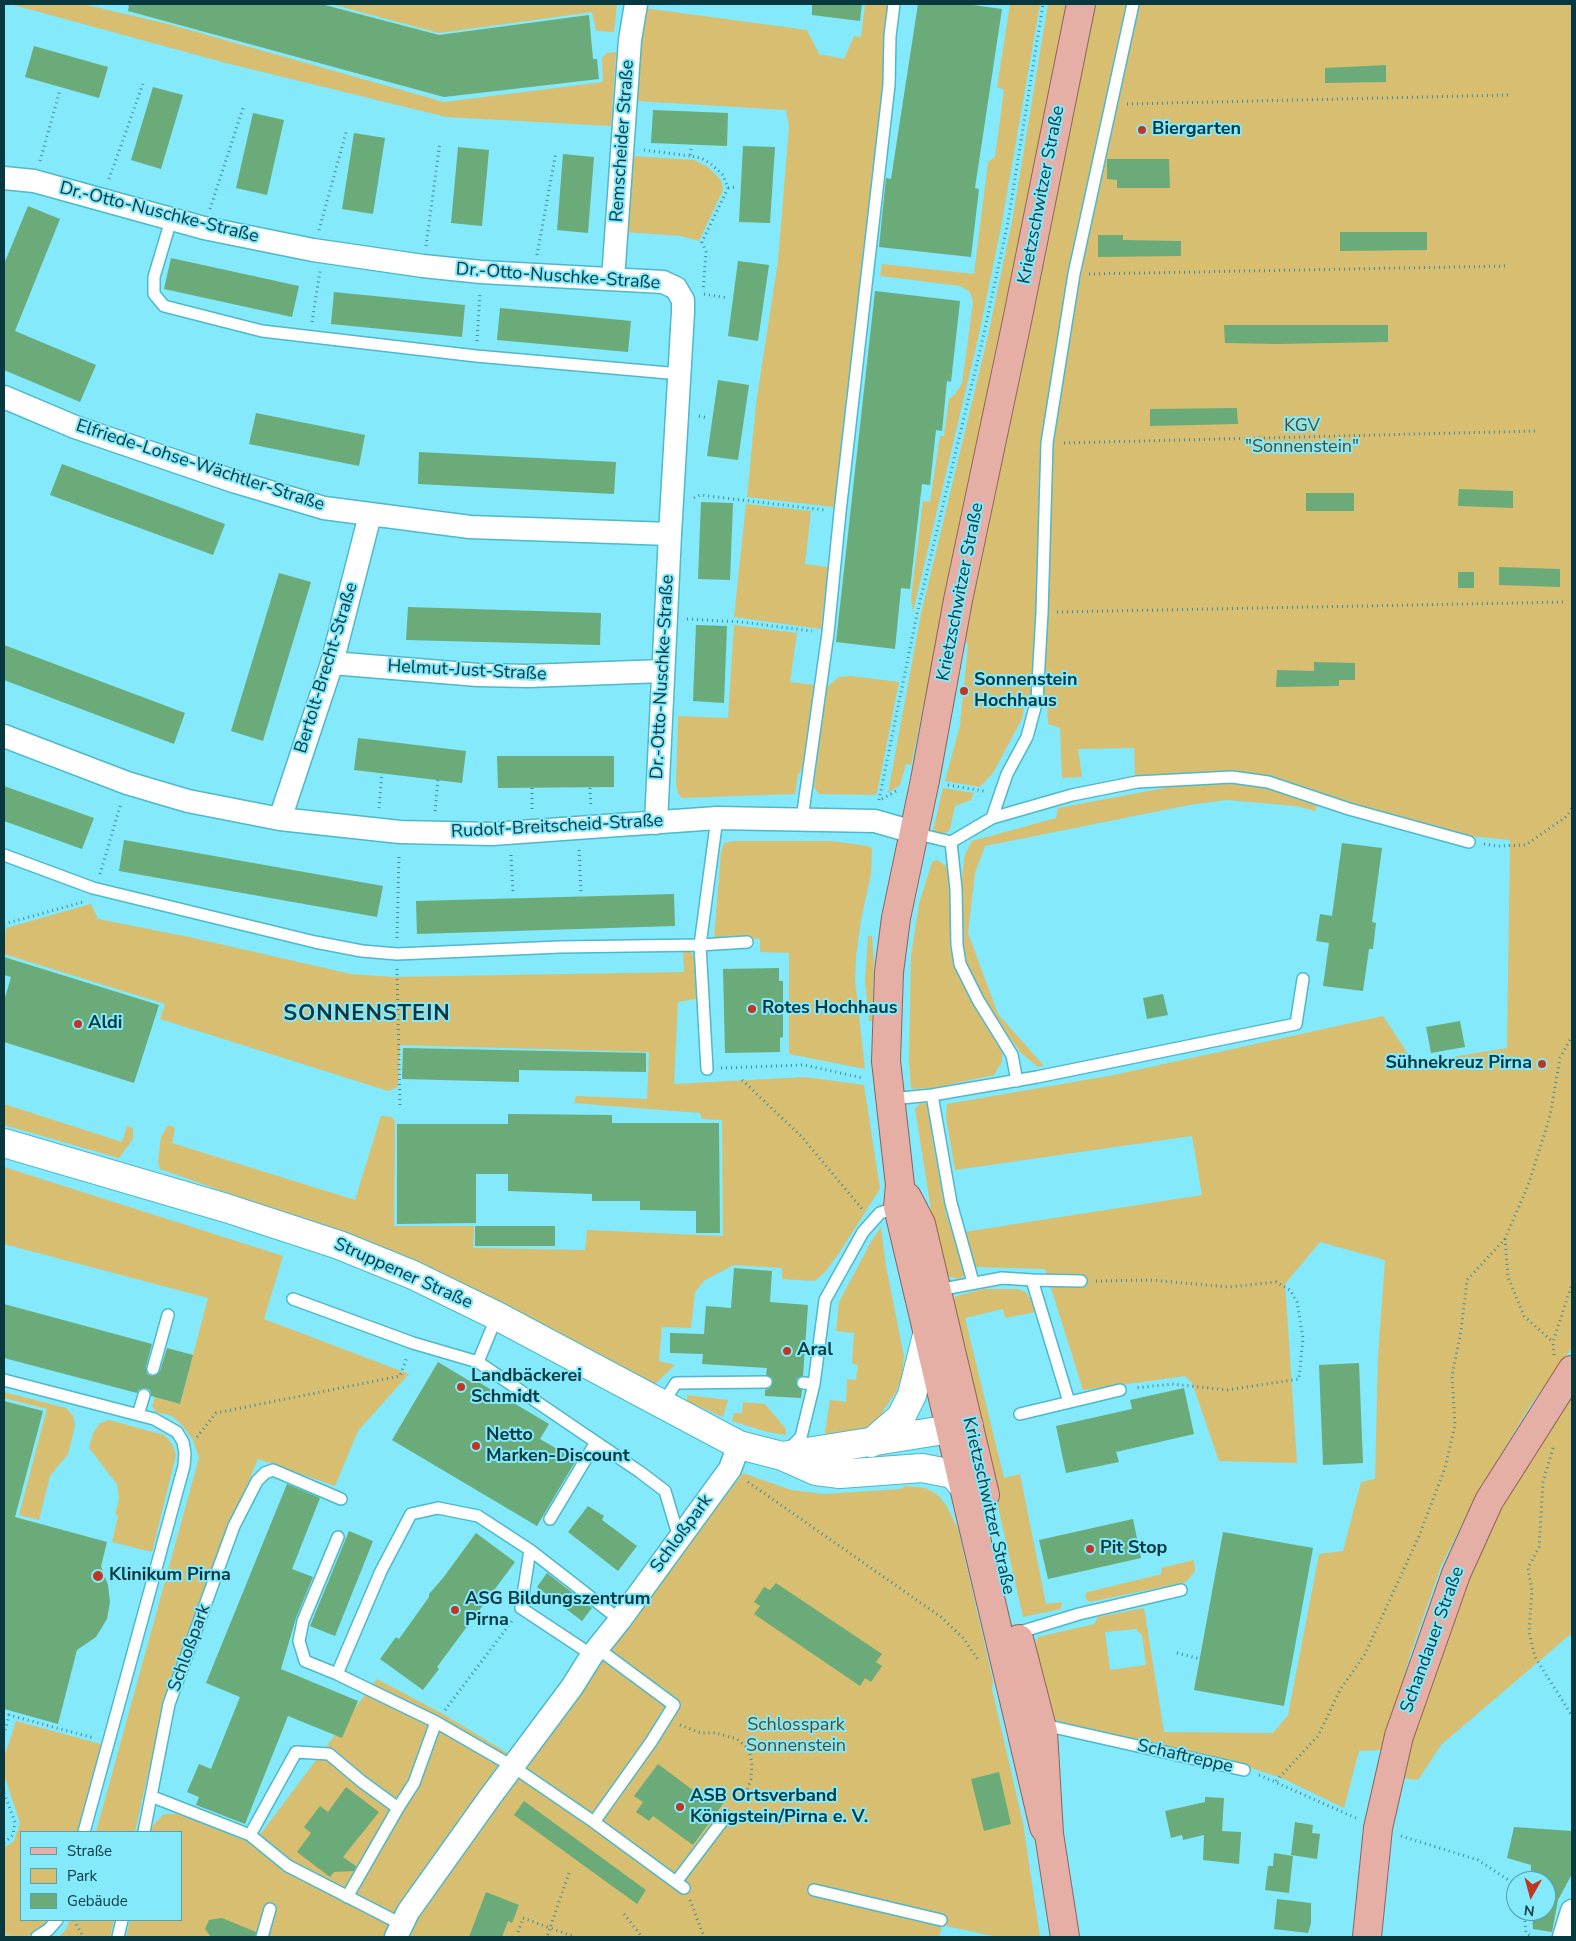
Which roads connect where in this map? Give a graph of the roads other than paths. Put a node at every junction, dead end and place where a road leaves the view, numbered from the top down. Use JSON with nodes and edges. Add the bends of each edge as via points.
{"nodes":[{"id":1,"x":636,"y":4,"type":"edge"},
{"id":2,"x":894,"y":4,"type":"edge"},
{"id":3,"x":1080,"y":4,"type":"edge"},
{"id":4,"x":1133,"y":4,"type":"edge"},
{"id":5,"x":4,"y":178,"type":"edge"},
{"id":6,"x":171,"y":220,"type":"junction"},
{"id":7,"x":613,"y":279,"type":"junction"},
{"id":8,"x":680,"y":374,"type":"junction"},
{"id":9,"x":4,"y":398,"type":"edge"},
{"id":10,"x":370,"y":515,"type":"junction"},
{"id":11,"x":670,"y":534,"type":"junction"},
{"id":12,"x":332,"y":663,"type":"junction"},
{"id":13,"x":663,"y":671,"type":"junction"},
{"id":14,"x":4,"y":736,"type":"edge"},
{"id":15,"x":717,"y":818,"type":"junction"},
{"id":16,"x":992,"y":818,"type":"junction"},
{"id":17,"x":280,"y":819,"type":"junction"},
{"id":18,"x":802,"y":819,"type":"junction"},
{"id":19,"x":656,"y":822,"type":"junction"},
{"id":20,"x":913,"y":832,"type":"junction"},
{"id":21,"x":951,"y":842,"type":"junction"},
{"id":22,"x":1469,"y":842,"type":"road end"},
{"id":23,"x":4,"y":855,"type":"edge"},
{"id":24,"x":747,"y":942,"type":"dead end"},
{"id":25,"x":700,"y":945,"type":"junction"},
{"id":26,"x":1302,"y":979,"type":"dead end"},
{"id":27,"x":707,"y":1069,"type":"road end"},
{"id":28,"x":1017,"y":1081,"type":"junction"},
{"id":29,"x":932,"y":1096,"type":"junction"},
{"id":30,"x":889,"y":1099,"type":"junction"},
{"id":31,"x":4,"y":1142,"type":"edge"},
{"id":32,"x":899,"y":1196,"type":"junction"},
{"id":33,"x":1032,"y":1280,"type":"junction"},
{"id":34,"x":1080,"y":1281,"type":"road end"},
{"id":35,"x":973,"y":1282,"type":"junction"},
{"id":36,"x":938,"y":1290,"type":"junction"},
{"id":37,"x":292,"y":1299,"type":"dead end"},
{"id":38,"x":168,"y":1315,"type":"dead end"},
{"id":39,"x":497,"y":1316,"type":"junction"},
{"id":40,"x":927,"y":1335,"type":"junction"},
{"id":41,"x":478,"y":1362,"type":"junction"},
{"id":42,"x":153,"y":1368,"type":"dead end"},
{"id":43,"x":1567,"y":1377,"type":"edge"},
{"id":44,"x":4,"y":1380,"type":"edge"},
{"id":45,"x":766,"y":1382,"type":"dead end"},
{"id":46,"x":1120,"y":1390,"type":"road end"},
{"id":47,"x":144,"y":1395,"type":"dead end"},
{"id":48,"x":1069,"y":1402,"type":"junction"},
{"id":49,"x":663,"y":1403,"type":"junction"},
{"id":50,"x":1020,"y":1414,"type":"dead end"},
{"id":51,"x":138,"y":1415,"type":"junction"},
{"id":52,"x":959,"y":1428,"type":"junction"},
{"id":53,"x":596,"y":1442,"type":"junction"},
{"id":54,"x":871,"y":1443,"type":"junction"},
{"id":55,"x":782,"y":1456,"type":"junction"},
{"id":56,"x":734,"y":1457,"type":"junction"},
{"id":57,"x":964,"y":1487,"type":"junction"},
{"id":58,"x":341,"y":1500,"type":"dead end"},
{"id":59,"x":550,"y":1519,"type":"dead end"},
{"id":60,"x":338,"y":1537,"type":"dead end"},
{"id":61,"x":679,"y":1538,"type":"junction"},
{"id":62,"x":530,"y":1550,"type":"junction"},
{"id":63,"x":1181,"y":1590,"type":"dead end"},
{"id":64,"x":620,"y":1620,"type":"junction"},
{"id":65,"x":1017,"y":1633,"type":"junction"},
{"id":66,"x":594,"y":1651,"type":"junction"},
{"id":67,"x":337,"y":1674,"type":"junction"},
{"id":68,"x":436,"y":1722,"type":"junction"},
{"id":69,"x":1043,"y":1732,"type":"junction"},
{"id":70,"x":512,"y":1766,"type":"junction"},
{"id":71,"x":1244,"y":1770,"type":"road end"},
{"id":72,"x":152,"y":1797,"type":"junction"},
{"id":73,"x":398,"y":1808,"type":"junction"},
{"id":74,"x":726,"y":1816,"type":"road end"},
{"id":75,"x":594,"y":1822,"type":"junction"},
{"id":76,"x":84,"y":1831,"type":"edge"},
{"id":77,"x":144,"y":1831,"type":"edge"},
{"id":78,"x":1050,"y":1834,"type":"junction"},
{"id":79,"x":250,"y":1836,"type":"junction"},
{"id":80,"x":814,"y":1890,"type":"dead end"},
{"id":81,"x":347,"y":1897,"type":"junction"},
{"id":82,"x":270,"y":1909,"type":"dead end"},
{"id":83,"x":1572,"y":1911,"type":"edge"},
{"id":84,"x":941,"y":1920,"type":"dead end"},
{"id":85,"x":56,"y":1921,"type":"edge"},
{"id":86,"x":122,"y":1921,"type":"edge"},
{"id":87,"x":399,"y":1931,"type":"edge"},
{"id":88,"x":37,"y":1937,"type":"edge"},
{"id":89,"x":118,"y":1937,"type":"edge"},
{"id":90,"x":262,"y":1937,"type":"edge"},
{"id":91,"x":1065,"y":1937,"type":"edge"},
{"id":92,"x":1367,"y":1937,"type":"edge"},
{"id":93,"x":1564,"y":1937,"type":"edge"}],
"edges":[{"from":1,"to":7,"type":"street","name":"Remscheider Straße","via":[[630,40]]},
{"from":2,"to":18,"type":"lane","via":[[888,94],[828,633]]},
{"from":3,"to":20,"type":"main road","name":"Krietzschwitzer Straße"},
{"from":4,"to":16,"type":"lane","via":[[1074,274],[1047,443],[1037,700],[1027,737],[1007,774]]},
{"from":5,"to":6,"type":"street","name":"Dr.-Otto-Nuschke-Straße","via":[[34,181]]},
{"from":6,"to":7,"type":"street","name":"Dr.-Otto-Nuschke-Straße","via":[[318,250],[423,266]]},
{"from":6,"to":8,"type":"lane","via":[[154,277],[154,294],[164,306],[262,331],[476,356]]},
{"from":7,"to":8,"type":"street","name":"Dr.-Otto-Nuschke-Straße","via":[[663,282],[676,288],[683,312]]},
{"from":8,"to":11,"type":"street","name":"Dr.-Otto-Nuschke-Straße"},
{"from":9,"to":10,"type":"street","name":"Elfriede-Lohse-Wächtler-Straße","via":[[75,427],[233,481],[324,508]]},
{"from":10,"to":11,"type":"street","name":"Elfriede-Lohse-Wächtler-Straße","via":[[470,527]]},
{"from":10,"to":12,"type":"street","name":"Bertolt-Brecht-Straße"},
{"from":11,"to":13,"type":"street","name":"Dr.-Otto-Nuschke-Straße"},
{"from":12,"to":13,"type":"street","name":"Helmut-Just-Straße","via":[[488,676]]},
{"from":12,"to":17,"type":"street","name":"Bertolt-Brecht-Straße"},
{"from":13,"to":19,"type":"street","name":"Dr.-Otto-Nuschke-Straße"},
{"from":14,"to":17,"type":"street","name":"Rudolf-Breitscheid-Straße","via":[[127,783],[188,801]]},
{"from":15,"to":18,"type":"street","name":"Rudolf-Breitscheid-Straße"},
{"from":15,"to":19,"type":"street","name":"Rudolf-Breitscheid-Straße"},
{"from":15,"to":25,"type":"lane"},
{"from":16,"to":21,"type":"lane"},
{"from":16,"to":22,"type":"lane","via":[[1072,795],[1137,782],[1232,777],[1268,782],[1348,809]]},
{"from":17,"to":19,"type":"street","name":"Rudolf-Breitscheid-Straße","via":[[400,832],[510,833],[584,821]]},
{"from":18,"to":20,"type":"street","name":"Rudolf-Breitscheid-Straße","via":[[874,821]]},
{"from":20,"to":21,"type":"lane"},
{"from":20,"to":30,"type":"main road","name":"Krietzschwitzer Straße","via":[[888,972],[886,1062]]},
{"from":21,"to":28,"type":"lane","via":[[960,964],[1012,1055]]},
{"from":23,"to":25,"type":"lane","via":[[93,888],[362,951],[397,954]]},
{"from":24,"to":25,"type":"lane"},
{"from":25,"to":27,"type":"lane"},
{"from":26,"to":28,"type":"lane","via":[[1296,1024]]},
{"from":28,"to":29,"type":"lane"},
{"from":29,"to":30,"type":"lane"},
{"from":29,"to":35,"type":"lane","via":[[951,1203]]},
{"from":30,"to":32,"type":"main road","name":"Krietzschwitzer Straße"},
{"from":31,"to":39,"type":"main road","name":"Struppener Straße","via":[[339,1245],[412,1275]]},
{"from":32,"to":36,"type":"main road","name":"Krietzschwitzer Straße","via":[[922,1224]]},
{"from":32,"to":40,"type":"main road","name":"Krietzschwitzer Straße"},
{"from":32,"to":55,"type":"lane","via":[[863,1232],[825,1300],[801,1437]]},
{"from":33,"to":34,"type":"lane"},
{"from":33,"to":35,"type":"lane","via":[[1002,1278]]},
{"from":33,"to":48,"type":"lane"},
{"from":35,"to":36,"type":"lane"},
{"from":36,"to":52,"type":"main road","name":"Krietzschwitzer Straße"},
{"from":37,"to":41,"type":"lane","via":[[412,1343]]},
{"from":38,"to":42,"type":"lane"},
{"from":39,"to":41,"type":"lane"},
{"from":39,"to":49,"type":"main road","name":"Struppener Straße"},
{"from":40,"to":52,"type":"main road","name":"Krietzschwitzer Straße"},
{"from":40,"to":54,"type":"main road","via":[[912,1395],[901,1417]]},
{"from":41,"to":53,"type":"lane"},
{"from":43,"to":92,"type":"main road","name":"Schandauer Straße","via":[[1489,1501],[1456,1574],[1399,1736],[1378,1828]]},
{"from":44,"to":51,"type":"lane"},
{"from":45,"to":49,"type":"lane","via":[[676,1383]]},
{"from":46,"to":48,"type":"lane"},
{"from":47,"to":51,"type":"lane"},
{"from":48,"to":50,"type":"lane"},
{"from":49,"to":56,"type":"main road","name":"Struppener Straße"},
{"from":51,"to":76,"type":"lane","via":[[173,1429],[183,1442],[184,1466]]},
{"from":52,"to":54,"type":"main road","name":"Struppener Straße"},
{"from":52,"to":57,"type":"main road","name":"Krietzschwitzer Straße"},
{"from":52,"to":65,"type":"main road","name":"Krietzschwitzer Straße"},
{"from":53,"to":59,"type":"lane"},
{"from":53,"to":61,"type":"lane","via":[[664,1491]]},
{"from":54,"to":55,"type":"main road","name":"Struppener Straße"},
{"from":55,"to":56,"type":"main road","name":"Struppener Straße"},
{"from":55,"to":57,"type":"main road","name":"Struppener Straße","via":[[816,1471],[840,1474],[922,1468],[953,1474]]},
{"from":56,"to":61,"type":"street","name":"Schloßpark"},
{"from":57,"to":78,"type":"main road","name":"Krietzschwitzer Straße","via":[[1044,1827]]},
{"from":58,"to":72,"type":"lane","name":"Schloßpark","via":[[273,1470],[257,1481],[234,1526],[169,1704]]},
{"from":60,"to":67,"type":"lane","via":[[303,1621],[299,1641],[305,1661]]},
{"from":61,"to":64,"type":"street","name":"Schloßpark"},
{"from":62,"to":64,"type":"lane"},
{"from":62,"to":66,"type":"lane","via":[[521,1608]]},
{"from":62,"to":67,"type":"lane","via":[[478,1516],[438,1508],[411,1514],[381,1571]]},
{"from":63,"to":65,"type":"lane","via":[[1079,1614]]},
{"from":64,"to":66,"type":"street","name":"Schloßpark"},
{"from":65,"to":69,"type":"main road","name":"Krietzschwitzer Straße"},
{"from":66,"to":70,"type":"street","name":"Schloßpark","via":[[572,1687]]},
{"from":66,"to":75,"type":"lane","via":[[674,1706]]},
{"from":67,"to":68,"type":"lane"},
{"from":68,"to":70,"type":"lane"},
{"from":68,"to":73,"type":"lane","via":[[414,1783]]},
{"from":69,"to":71,"type":"lane","name":"Schaftreppe","via":[[1053,1727]]},
{"from":69,"to":78,"type":"main road","name":"Krietzschwitzer Straße"},
{"from":70,"to":75,"type":"lane"},
{"from":70,"to":87,"type":"street","name":"Schloßpark","via":[[408,1912]]},
{"from":72,"to":77,"type":"lane","name":"Schloßpark"},
{"from":72,"to":79,"type":"lane","name":"Schloßpark"},
{"from":73,"to":79,"type":"lane","via":[[329,1754],[296,1752]]},
{"from":73,"to":81,"type":"lane"},
{"from":74,"to":75,"type":"lane","via":[[680,1885]]},
{"from":78,"to":91,"type":"main road","name":"Krietzschwitzer Straße"},
{"from":79,"to":81,"type":"lane","name":"Schloßpark","via":[[288,1866]]},
{"from":80,"to":84,"type":"lane"},
{"from":81,"to":87,"type":"lane","name":"Schloßpark"},
{"from":82,"to":90,"type":"lane"},
{"from":83,"to":93,"type":"street"},
{"from":85,"to":88,"type":"lane"},
{"from":86,"to":89,"type":"lane"}]}
